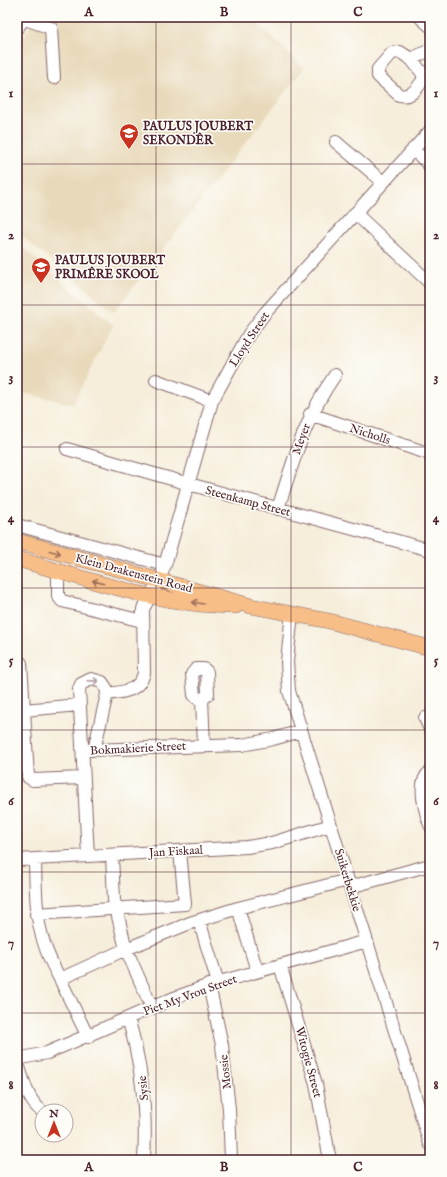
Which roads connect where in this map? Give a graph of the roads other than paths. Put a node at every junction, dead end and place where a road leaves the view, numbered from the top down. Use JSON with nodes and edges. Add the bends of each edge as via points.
{"nodes":[{"id":1,"x":420,"y":17,"type":"edge"},
{"id":2,"x":22,"y":21,"type":"edge"},
{"id":3,"x":51,"y":23,"type":"edge"},
{"id":4,"x":430,"y":26,"type":"edge"},
{"id":5,"x":430,"y":50,"type":"edge"},
{"id":6,"x":412,"y":59,"type":"dead end"},
{"id":7,"x":54,"y":78,"type":"dead end"},
{"id":8,"x":430,"y":131,"type":"edge"},
{"id":9,"x":336,"y":142,"type":"dead end"},
{"id":10,"x":413,"y":149,"type":"junction"},
{"id":11,"x":430,"y":166,"type":"edge"},
{"id":12,"x":383,"y":182,"type":"junction"},
{"id":13,"x":355,"y":213,"type":"junction"},
{"id":14,"x":430,"y":283,"type":"edge"},
{"id":15,"x":334,"y":375,"type":"dead end"},
{"id":16,"x":156,"y":380,"type":"dead end"},
{"id":17,"x":212,"y":401,"type":"junction"},
{"id":18,"x":310,"y":414,"type":"junction"},
{"id":19,"x":67,"y":449,"type":"dead end"},
{"id":20,"x":430,"y":454,"type":"edge"},
{"id":21,"x":189,"y":484,"type":"junction"},
{"id":22,"x":278,"y":509,"type":"junction"},
{"id":23,"x":17,"y":525,"type":"edge"},
{"id":24,"x":17,"y":541,"type":"edge"},
{"id":25,"x":430,"y":550,"type":"edge"},
{"id":26,"x":17,"y":559,"type":"edge"},
{"id":27,"x":165,"y":565,"type":"junction"},
{"id":28,"x":58,"y":571,"type":"junction"},
{"id":29,"x":159,"y":580,"type":"junction"},
{"id":30,"x":151,"y":596,"type":"junction"},
{"id":31,"x":251,"y":606,"type":"junction"},
{"id":32,"x":292,"y":613,"type":"junction"},
{"id":33,"x":142,"y":621,"type":"junction"},
{"id":34,"x":430,"y":648,"type":"edge"},
{"id":35,"x":21,"y":663,"type":"dead end"},
{"id":36,"x":107,"y":694,"type":"junction"},
{"id":37,"x":202,"y":700,"type":"dead end"},
{"id":38,"x":79,"y":705,"type":"junction"},
{"id":39,"x":24,"y":710,"type":"junction"},
{"id":40,"x":301,"y":731,"type":"junction"},
{"id":41,"x":204,"y":745,"type":"junction"},
{"id":42,"x":94,"y":750,"type":"junction"},
{"id":43,"x":81,"y":751,"type":"junction"},
{"id":44,"x":430,"y":772,"type":"edge"},
{"id":45,"x":83,"y":778,"type":"junction"},
{"id":46,"x":331,"y":825,"type":"junction"},
{"id":47,"x":430,"y":825,"type":"edge"},
{"id":48,"x":180,"y":851,"type":"junction"},
{"id":49,"x":112,"y":855,"type":"junction"},
{"id":50,"x":88,"y":856,"type":"junction"},
{"id":51,"x":35,"y":859,"type":"junction"},
{"id":52,"x":17,"y":860,"type":"edge"},
{"id":53,"x":430,"y":864,"type":"edge"},
{"id":54,"x":349,"y":884,"type":"junction"},
{"id":55,"x":186,"y":904,"type":"junction"},
{"id":56,"x":116,"y":908,"type":"junction"},
{"id":57,"x":238,"y":908,"type":"junction"},
{"id":58,"x":36,"y":914,"type":"junction"},
{"id":59,"x":195,"y":922,"type":"junction"},
{"id":60,"x":367,"y":941,"type":"junction"},
{"id":61,"x":126,"y":949,"type":"junction"},
{"id":62,"x":280,"y":965,"type":"junction"},
{"id":63,"x":257,"y":971,"type":"junction"},
{"id":64,"x":60,"y":979,"type":"junction"},
{"id":65,"x":214,"y":984,"type":"junction"},
{"id":66,"x":152,"y":1008,"type":"junction"},
{"id":67,"x":128,"y":1018,"type":"junction"},
{"id":68,"x":88,"y":1037,"type":"junction"},
{"id":69,"x":17,"y":1060,"type":"edge"},
{"id":70,"x":34,"y":1105,"type":"edge"},
{"id":71,"x":430,"y":1144,"type":"edge"},
{"id":72,"x":144,"y":1160,"type":"edge"},
{"id":73,"x":231,"y":1160,"type":"edge"},
{"id":74,"x":330,"y":1160,"type":"edge"}],
"edges":[{"from":1,"to":4,"type":"street"},
{"from":2,"to":3,"type":"street"},
{"from":3,"to":7,"type":"street"},
{"from":5,"to":6,"type":"street"},
{"from":8,"to":10,"type":"street","name":"Lloyd Street"},
{"from":9,"to":12,"type":"street"},
{"from":10,"to":11,"type":"street"},
{"from":10,"to":12,"type":"street","name":"Lloyd Street"},
{"from":12,"to":13,"type":"street","name":"Lloyd Street"},
{"from":13,"to":14,"type":"street"},
{"from":13,"to":17,"type":"street","name":"Lloyd Street","via":[[265,313],[246,340]]},
{"from":15,"to":18,"type":"street","name":"Meyer"},
{"from":16,"to":17,"type":"street"},
{"from":17,"to":21,"type":"street","name":"Lloyd Street"},
{"from":18,"to":20,"type":"street","name":"Nicholls"},
{"from":18,"to":22,"type":"street","name":"Meyer"},
{"from":19,"to":21,"type":"street","name":"Steenkamp Street"},
{"from":21,"to":22,"type":"street","name":"Steenkamp Street"},
{"from":21,"to":27,"type":"street","name":"Lloyd Street"},
{"from":22,"to":25,"type":"street","name":"Steenkamp Street"},
{"from":23,"to":27,"type":"street"},
{"from":24,"to":29,"type":"main road","name":"Klein Drakenstein Road","one_way":true},
{"from":26,"to":28,"type":"main road","name":"Klein Drakenstein Road"},
{"from":27,"to":29,"type":"street","name":"Lloyd Street"},
{"from":30,"to":28,"type":"main road","name":"Klein Drakenstein Road","one_way":true},
{"from":28,"to":33,"type":"street","via":[[58,596],[62,601]]},
{"from":29,"to":30,"type":"street","name":"Lloyd Street"},
{"from":29,"to":31,"type":"main road","name":"Klein Drakenstein Road"},
{"from":31,"to":30,"type":"main road","name":"Klein Drakenstein Road","one_way":true,"via":[[213,606]]},
{"from":30,"to":33,"type":"street","name":"Lloyd Street","via":[[145,604]]},
{"from":31,"to":32,"type":"main road","name":"Klein Drakenstein Road"},
{"from":32,"to":34,"type":"main road","name":"Klein Drakenstein Road"},
{"from":32,"to":40,"type":"street","name":"Suikerbekkie","via":[[287,678]]},
{"from":33,"to":36,"type":"street","name":"Lloyd Street","via":[[143,680],[135,687]]},
{"from":35,"to":39,"type":"street"},
{"from":38,"to":36,"type":"street","one_way":true,"via":[[81,684],[91,679],[102,682]]},
{"from":36,"to":42,"type":"street"},
{"from":37,"to":41,"type":"street"},
{"from":38,"to":39,"type":"street"},
{"from":38,"to":43,"type":"street"},
{"from":39,"to":45,"type":"street","via":[[28,777],[33,780]]},
{"from":40,"to":41,"type":"street","name":"Bokmakierie Street","via":[[255,743]]},
{"from":40,"to":46,"type":"street","name":"Suikerbekkie"},
{"from":41,"to":42,"type":"street","name":"Bokmakierie Street"},
{"from":42,"to":43,"type":"street","name":"Bokmakierie Street"},
{"from":43,"to":45,"type":"street","name":"Bokmakierie Street"},
{"from":44,"to":47,"type":"street","via":[[423,781]]},
{"from":45,"to":50,"type":"street","name":"Bokmakierie Street"},
{"from":46,"to":48,"type":"street","name":"Jan Fiskaal","via":[[260,845]]},
{"from":46,"to":54,"type":"street","name":"Suikerbekkie"},
{"from":48,"to":49,"type":"street","name":"Jan Fiskaal"},
{"from":48,"to":55,"type":"street","name":"Mossie"},
{"from":49,"to":50,"type":"street","name":"Jan Fiskaal"},
{"from":49,"to":56,"type":"street"},
{"from":50,"to":51,"type":"street","name":"Jan Fiskaal"},
{"from":51,"to":52,"type":"street","name":"Jan Fiskaal"},
{"from":51,"to":58,"type":"street"},
{"from":53,"to":54,"type":"street"},
{"from":54,"to":57,"type":"street"},
{"from":54,"to":60,"type":"street","name":"Suikerbekkie"},
{"from":55,"to":56,"type":"street"},
{"from":55,"to":59,"type":"street","name":"Mossie"},
{"from":56,"to":58,"type":"street"},
{"from":56,"to":61,"type":"street"},
{"from":57,"to":59,"type":"street"},
{"from":57,"to":63,"type":"street"},
{"from":58,"to":64,"type":"street","via":[[51,963]]},
{"from":59,"to":61,"type":"street"},
{"from":59,"to":65,"type":"street","name":"Mossie"},
{"from":60,"to":62,"type":"street","name":"Piet My Vrou Street"},
{"from":60,"to":71,"type":"street","name":"Suikerbekkie"},
{"from":61,"to":64,"type":"street"},
{"from":61,"to":66,"type":"street"},
{"from":62,"to":63,"type":"street","name":"Piet My Vrou Street"},
{"from":62,"to":74,"type":"street","name":"Witogie Street","via":[[316,1084]]},
{"from":63,"to":65,"type":"street","name":"Piet My Vrou Street"},
{"from":64,"to":68,"type":"street"},
{"from":65,"to":66,"type":"street","name":"Piet My Vrou Street"},
{"from":65,"to":73,"type":"street","name":"Mossie","via":[[229,1109]]},
{"from":66,"to":67,"type":"street","name":"Piet My Vrou Street"},
{"from":67,"to":68,"type":"street","name":"Piet My Vrou Street"},
{"from":67,"to":72,"type":"street","name":"Sysie","via":[[145,1097]]},
{"from":68,"to":69,"type":"street","name":"Piet My Vrou Street","via":[[47,1053]]},
{"from":69,"to":70,"type":"street"}]}
